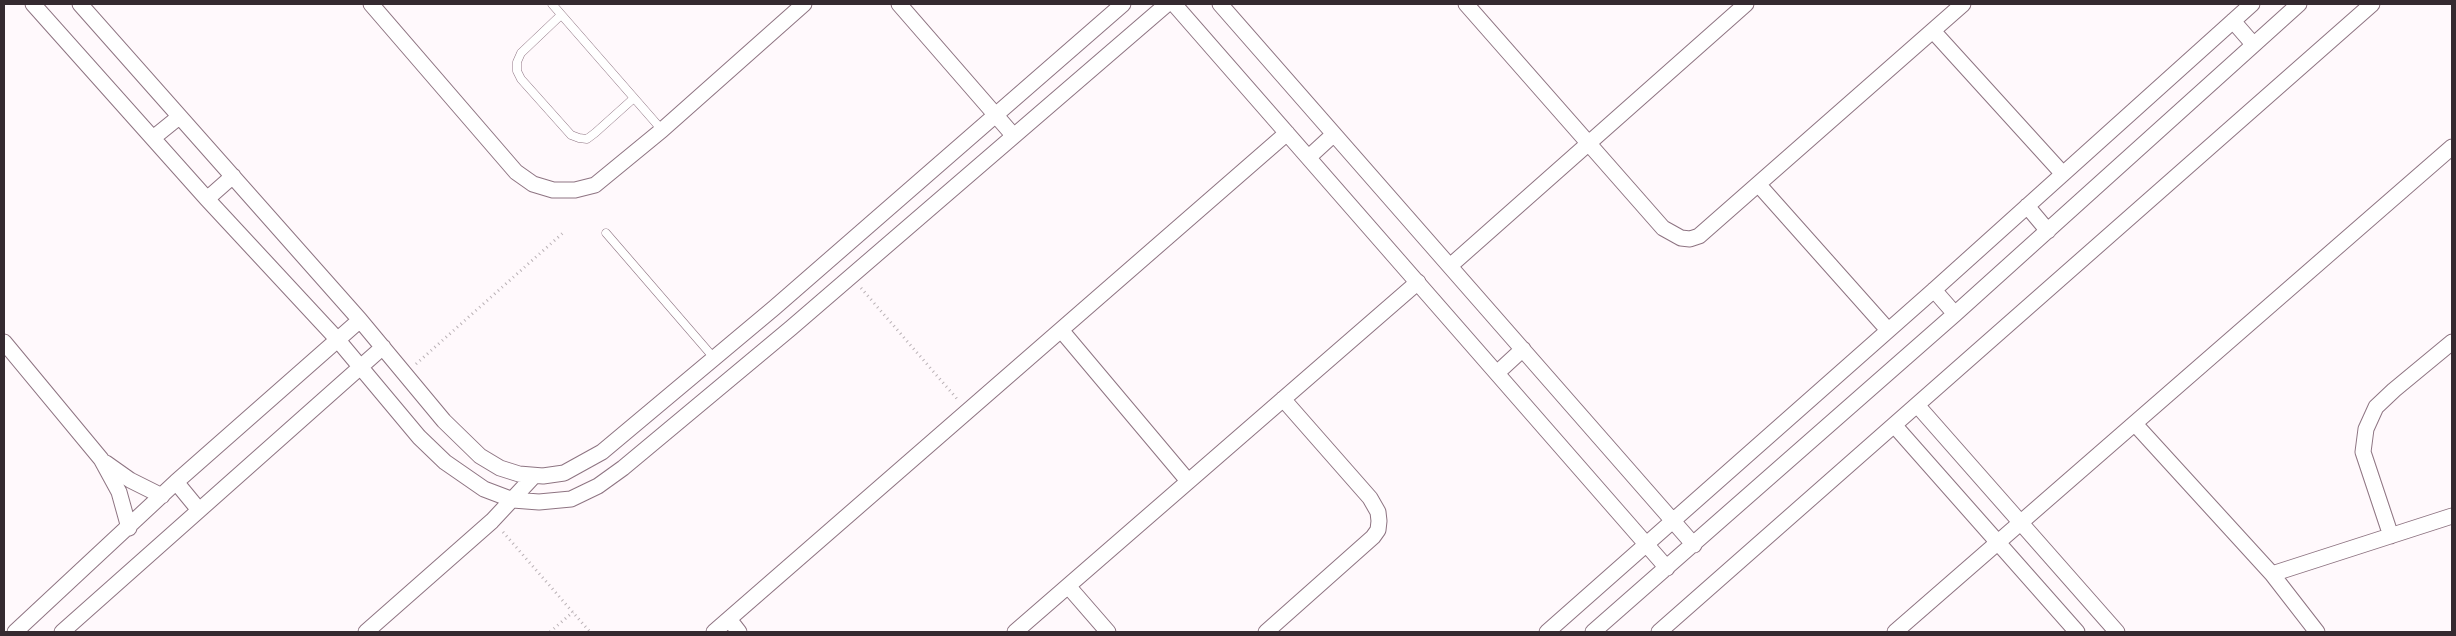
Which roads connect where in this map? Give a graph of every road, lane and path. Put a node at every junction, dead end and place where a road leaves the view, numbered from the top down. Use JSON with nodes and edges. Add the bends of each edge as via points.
{"nodes":[{"id":1,"x":33,"y":4,"type":"edge"},
{"id":2,"x":80,"y":4,"type":"edge"},
{"id":3,"x":371,"y":4,"type":"edge"},
{"id":4,"x":552,"y":4,"type":"edge"},
{"id":5,"x":804,"y":4,"type":"edge"},
{"id":6,"x":899,"y":4,"type":"edge"},
{"id":7,"x":1123,"y":4,"type":"edge"},
{"id":8,"x":1167,"y":4,"type":"edge"},
{"id":9,"x":1174,"y":4,"type":"edge"},
{"id":10,"x":1220,"y":4,"type":"edge"},
{"id":11,"x":1746,"y":4,"type":"edge"},
{"id":12,"x":1963,"y":4,"type":"edge"},
{"id":13,"x":2252,"y":4,"type":"edge"},
{"id":14,"x":2298,"y":4,"type":"edge"},
{"id":15,"x":2372,"y":4,"type":"edge"},
{"id":16,"x":1473,"y":6,"type":"edge"},
{"id":17,"x":561,"y":15,"type":"junction"},
{"id":18,"x":2233,"y":21,"type":"junction"},
{"id":19,"x":1933,"y":30,"type":"junction"},
{"id":20,"x":2253,"y":44,"type":"junction"},
{"id":21,"x":634,"y":98,"type":"junction"},
{"id":22,"x":995,"y":115,"type":"junction"},
{"id":23,"x":178,"y":117,"type":"junction"},
{"id":24,"x":662,"y":130,"type":"junction"},
{"id":25,"x":1288,"y":133,"type":"junction"},
{"id":26,"x":1334,"y":134,"type":"junction"},
{"id":27,"x":1013,"y":135,"type":"junction"},
{"id":28,"x":153,"y":138,"type":"junction"},
{"id":29,"x":1588,"y":143,"type":"junction"},
{"id":30,"x":2452,"y":146,"type":"edge"},
{"id":31,"x":1309,"y":158,"type":"junction"},
{"id":32,"x":2063,"y":174,"type":"junction"},
{"id":33,"x":233,"y":176,"type":"junction"},
{"id":34,"x":1758,"y":184,"type":"junction"},
{"id":35,"x":207,"y":199,"type":"junction"},
{"id":36,"x":2027,"y":206,"type":"junction"},
{"id":37,"x":2048,"y":231,"type":"junction"},
{"id":38,"x":564,"y":232,"type":"dead end"},
{"id":39,"x":606,"y":233,"type":"dead end"},
{"id":40,"x":1450,"y":266,"type":"junction"},
{"id":41,"x":850,"y":276,"type":"junction"},
{"id":42,"x":1418,"y":282,"type":"junction"},
{"id":43,"x":1934,"y":290,"type":"junction"},
{"id":44,"x":774,"y":308,"type":"junction"},
{"id":45,"x":1955,"y":314,"type":"junction"},
{"id":46,"x":360,"y":320,"type":"junction"},
{"id":47,"x":791,"y":328,"type":"junction"},
{"id":48,"x":1062,"y":330,"type":"junction"},
{"id":49,"x":1888,"y":330,"type":"junction"},
{"id":50,"x":337,"y":339,"type":"junction"},
{"id":51,"x":4,"y":342,"type":"edge"},
{"id":52,"x":2452,"y":342,"type":"edge"},
{"id":53,"x":383,"y":347,"type":"junction"},
{"id":54,"x":1522,"y":350,"type":"junction"},
{"id":55,"x":714,"y":358,"type":"junction"},
{"id":56,"x":361,"y":367,"type":"junction"},
{"id":57,"x":1497,"y":373,"type":"junction"},
{"id":58,"x":404,"y":374,"type":"junction"},
{"id":59,"x":1283,"y":399,"type":"junction"},
{"id":60,"x":1917,"y":405,"type":"junction"},
{"id":61,"x":967,"y":412,"type":"junction"},
{"id":62,"x":2134,"y":424,"type":"junction"},
{"id":63,"x":1894,"y":425,"type":"junction"},
{"id":64,"x":101,"y":459,"type":"junction"},
{"id":65,"x":534,"y":476,"type":"junction"},
{"id":66,"x":1188,"y":481,"type":"junction"},
{"id":67,"x":176,"y":482,"type":"junction"},
{"id":68,"x":162,"y":496,"type":"junction"},
{"id":69,"x":513,"y":500,"type":"junction"},
{"id":70,"x":199,"y":510,"type":"junction"},
{"id":71,"x":2452,"y":516,"type":"edge"},
{"id":72,"x":492,"y":521,"type":"junction"},
{"id":73,"x":1673,"y":521,"type":"junction"},
{"id":74,"x":2020,"y":523,"type":"junction"},
{"id":75,"x":129,"y":528,"type":"junction"},
{"id":76,"x":2390,"y":536,"type":"junction"},
{"id":77,"x":1998,"y":543,"type":"junction"},
{"id":78,"x":1646,"y":545,"type":"junction"},
{"id":79,"x":1694,"y":545,"type":"junction"},
{"id":80,"x":1667,"y":568,"type":"junction"},
{"id":81,"x":2272,"y":574,"type":"junction"},
{"id":82,"x":1068,"y":586,"type":"junction"},
{"id":83,"x":573,"y":612,"type":"junction"},
{"id":84,"x":728,"y":619,"type":"junction"},
{"id":85,"x":70,"y":630,"type":"edge"},
{"id":86,"x":16,"y":632,"type":"edge"},
{"id":87,"x":366,"y":632,"type":"edge"},
{"id":88,"x":550,"y":632,"type":"edge"},
{"id":89,"x":590,"y":632,"type":"edge"},
{"id":90,"x":714,"y":632,"type":"edge"},
{"id":91,"x":740,"y":632,"type":"edge"},
{"id":92,"x":1015,"y":632,"type":"edge"},
{"id":93,"x":1108,"y":632,"type":"edge"},
{"id":94,"x":1266,"y":632,"type":"edge"},
{"id":95,"x":1547,"y":632,"type":"edge"},
{"id":96,"x":1593,"y":632,"type":"edge"},
{"id":97,"x":1659,"y":632,"type":"edge"},
{"id":98,"x":1895,"y":632,"type":"edge"},
{"id":99,"x":2077,"y":632,"type":"edge"},
{"id":100,"x":2117,"y":632,"type":"edge"},
{"id":101,"x":2317,"y":632,"type":"edge"}],
"edges":[{"from":1,"to":28,"type":"street"},
{"from":2,"to":23,"type":"street"},
{"from":3,"to":24,"type":"street","via":[[516,172],[533,184],[553,190],[575,190],[595,185]]},
{"from":4,"to":17,"type":"lane"},
{"from":5,"to":24,"type":"street"},
{"from":6,"to":22,"type":"street"},
{"from":7,"to":22,"type":"street"},
{"from":8,"to":27,"type":"street"},
{"from":9,"to":25,"type":"street"},
{"from":10,"to":26,"type":"street"},
{"from":11,"to":29,"type":"street"},
{"from":12,"to":19,"type":"street"},
{"from":13,"to":18,"type":"street"},
{"from":14,"to":20,"type":"street"},
{"from":15,"to":60,"type":"street"},
{"from":16,"to":29,"type":"street"},
{"from":17,"to":21,"type":"lane"},
{"from":17,"to":21,"type":"lane","via":[[521,53],[517,62],[521,79],[571,135],[579,138],[595,133]]},
{"from":18,"to":20,"type":"street"},
{"from":18,"to":32,"type":"street"},
{"from":19,"to":32,"type":"street"},
{"from":19,"to":34,"type":"street"},
{"from":20,"to":37,"type":"street"},
{"from":21,"to":24,"type":"lane"},
{"from":22,"to":27,"type":"street"},
{"from":22,"to":44,"type":"street"},
{"from":23,"to":28,"type":"street"},
{"from":23,"to":33,"type":"street"},
{"from":25,"to":31,"type":"street"},
{"from":25,"to":48,"type":"street"},
{"from":26,"to":31,"type":"street"},
{"from":26,"to":40,"type":"street"},
{"from":27,"to":41,"type":"street"},
{"from":28,"to":35,"type":"street"},
{"from":29,"to":34,"type":"street","via":[[1663,228],[1681,238],[1699,236]]},
{"from":29,"to":40,"type":"street"},
{"from":30,"to":62,"type":"street"},
{"from":31,"to":42,"type":"street"},
{"from":32,"to":36,"type":"street"},
{"from":33,"to":35,"type":"street"},
{"from":33,"to":46,"type":"street"},
{"from":34,"to":49,"type":"street"},
{"from":35,"to":50,"type":"street"},
{"from":36,"to":37,"type":"street"},
{"from":36,"to":43,"type":"street"},
{"from":37,"to":45,"type":"street"},
{"from":38,"to":58,"type":"path"},
{"from":39,"to":55,"type":"lane"},
{"from":40,"to":54,"type":"street"},
{"from":41,"to":47,"type":"street"},
{"from":41,"to":61,"type":"path"},
{"from":42,"to":57,"type":"street"},
{"from":42,"to":59,"type":"street"},
{"from":43,"to":45,"type":"street"},
{"from":43,"to":49,"type":"street"},
{"from":44,"to":47,"type":"street"},
{"from":44,"to":55,"type":"street"},
{"from":45,"to":79,"type":"street"},
{"from":46,"to":50,"type":"street"},
{"from":46,"to":53,"type":"street"},
{"from":47,"to":69,"type":"street","via":[[598,486],[570,499]]},
{"from":48,"to":61,"type":"street"},
{"from":48,"to":66,"type":"street"},
{"from":49,"to":73,"type":"street"},
{"from":50,"to":56,"type":"street"},
{"from":50,"to":67,"type":"street"},
{"from":51,"to":64,"type":"street"},
{"from":52,"to":76,"type":"street","via":[[2376,407],[2366,429],[2363,452]]},
{"from":53,"to":56,"type":"street"},
{"from":53,"to":58,"type":"street"},
{"from":54,"to":57,"type":"street"},
{"from":54,"to":73,"type":"street"},
{"from":55,"to":65,"type":"street","via":[[602,452],[564,472]]},
{"from":56,"to":69,"type":"street","via":[[419,437],[445,462],[484,490]]},
{"from":56,"to":70,"type":"street"},
{"from":57,"to":78,"type":"street"},
{"from":58,"to":65,"type":"street","via":[[444,421],[480,456],[500,468]]},
{"from":59,"to":66,"type":"street"},
{"from":59,"to":94,"type":"street","via":[[1370,498],[1379,521],[1374,537]]},
{"from":60,"to":63,"type":"street"},
{"from":60,"to":74,"type":"street"},
{"from":61,"to":84,"type":"street"},
{"from":62,"to":74,"type":"street"},
{"from":62,"to":81,"type":"street"},
{"from":63,"to":77,"type":"street"},
{"from":63,"to":97,"type":"street"},
{"from":64,"to":68,"type":"street","via":[[130,480]]},
{"from":64,"to":75,"type":"street","via":[[118,492]]},
{"from":65,"to":69,"type":"street"},
{"from":66,"to":82,"type":"street"},
{"from":67,"to":68,"type":"street"},
{"from":67,"to":70,"type":"street"},
{"from":68,"to":75,"type":"street"},
{"from":69,"to":72,"type":"street"},
{"from":70,"to":85,"type":"street"},
{"from":71,"to":76,"type":"street"},
{"from":72,"to":83,"type":"path"},
{"from":72,"to":87,"type":"street"},
{"from":73,"to":78,"type":"street"},
{"from":73,"to":79,"type":"street"},
{"from":74,"to":77,"type":"street"},
{"from":74,"to":100,"type":"street"},
{"from":75,"to":86,"type":"street"},
{"from":76,"to":81,"type":"street"},
{"from":77,"to":98,"type":"street"},
{"from":77,"to":99,"type":"street"},
{"from":78,"to":80,"type":"street"},
{"from":78,"to":95,"type":"street"},
{"from":79,"to":80,"type":"street"},
{"from":80,"to":96,"type":"street"},
{"from":81,"to":101,"type":"street"},
{"from":82,"to":92,"type":"street"},
{"from":82,"to":93,"type":"street"},
{"from":83,"to":88,"type":"path"},
{"from":83,"to":89,"type":"path"},
{"from":84,"to":90,"type":"street"},
{"from":84,"to":91,"type":"street"}]}
